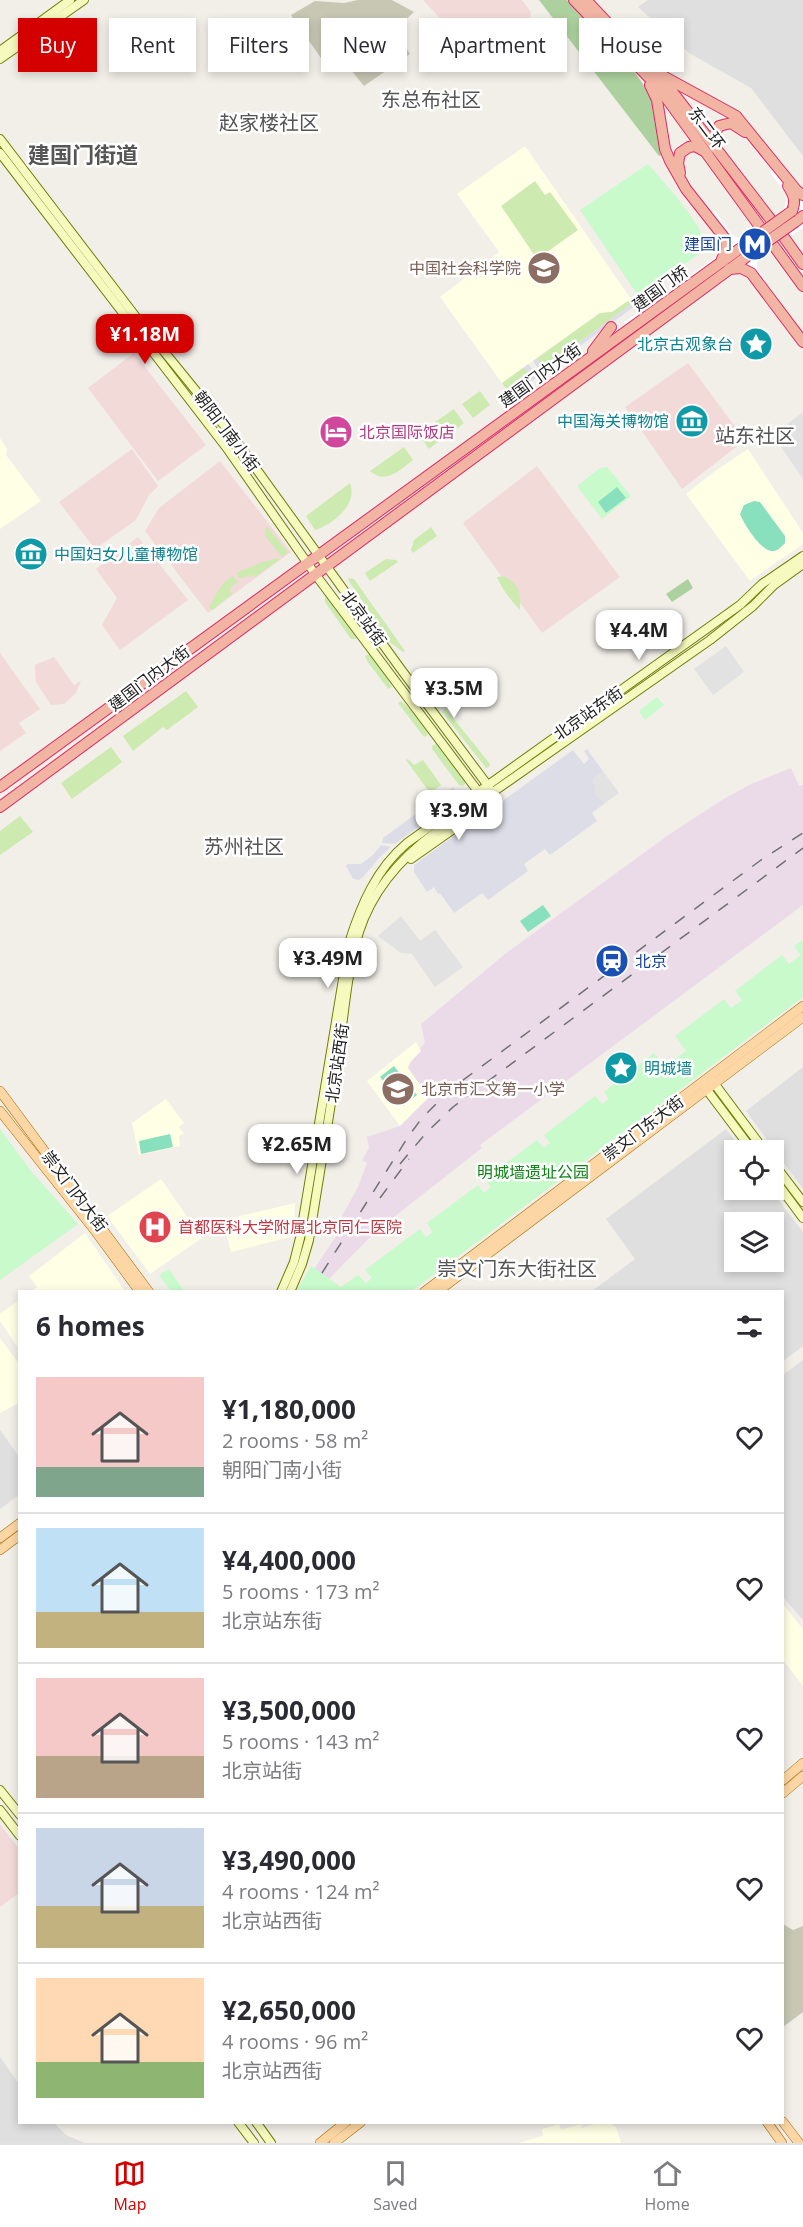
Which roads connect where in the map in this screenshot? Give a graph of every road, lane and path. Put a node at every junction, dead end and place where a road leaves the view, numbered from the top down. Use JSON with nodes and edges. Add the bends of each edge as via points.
{"nodes":[{"id":1,"x":70,"y":0,"type":"edge"},
{"id":2,"x":84,"y":0,"type":"edge"},
{"id":3,"x":574,"y":0,"type":"edge"},
{"id":4,"x":586,"y":0,"type":"edge"},
{"id":5,"x":592,"y":18,"type":"edge"},
{"id":6,"x":603,"y":18,"type":"edge"},
{"id":7,"x":0,"y":51,"type":"edge"},
{"id":8,"x":0,"y":59,"type":"edge"},
{"id":9,"x":642,"y":72,"type":"edge"},
{"id":10,"x":644,"y":72,"type":"edge"},
{"id":11,"x":655,"y":72,"type":"edge"},
{"id":12,"x":657,"y":72,"type":"edge"},
{"id":13,"x":750,"y":134,"type":"junction"},
{"id":14,"x":0,"y":139,"type":"edge"},
{"id":15,"x":0,"y":153,"type":"edge"},
{"id":16,"x":712,"y":153,"type":"junction"},
{"id":17,"x":678,"y":174,"type":"junction"},
{"id":18,"x":803,"y":195,"type":"edge"},
{"id":19,"x":803,"y":203,"type":"edge"},
{"id":20,"x":798,"y":218,"type":"edge"},
{"id":21,"x":753,"y":245,"type":"junction"},
{"id":22,"x":803,"y":264,"type":"edge"},
{"id":23,"x":725,"y":266,"type":"junction"},
{"id":24,"x":803,"y":286,"type":"edge"},
{"id":25,"x":611,"y":327,"type":"dead end"},
{"id":26,"x":637,"y":330,"type":"junction"},
{"id":27,"x":800,"y":337,"type":"edge"},
{"id":28,"x":628,"y":352,"type":"dead end"},
{"id":29,"x":585,"y":361,"type":"junction"},
{"id":30,"x":594,"y":370,"type":"junction"},
{"id":31,"x":318,"y":555,"type":"junction"},
{"id":32,"x":803,"y":556,"type":"edge"},
{"id":33,"x":308,"y":563,"type":"junction"},
{"id":34,"x":803,"y":564,"type":"edge"},
{"id":35,"x":326,"y":566,"type":"junction"},
{"id":36,"x":315,"y":574,"type":"junction"},
{"id":37,"x":487,"y":784,"type":"junction"},
{"id":38,"x":0,"y":787,"type":"edge"},
{"id":39,"x":478,"y":791,"type":"junction"},
{"id":40,"x":493,"y":793,"type":"junction"},
{"id":41,"x":484,"y":800,"type":"junction"},
{"id":42,"x":0,"y":807,"type":"edge"},
{"id":43,"x":411,"y":859,"type":"dead end"},
{"id":44,"x":803,"y":1006,"type":"edge"},
{"id":45,"x":803,"y":1017,"type":"edge"},
{"id":46,"x":712,"y":1080,"type":"junction"},
{"id":47,"x":704,"y":1087,"type":"junction"},
{"id":48,"x":0,"y":1091,"type":"edge"},
{"id":49,"x":0,"y":1112,"type":"edge"},
{"id":50,"x":745,"y":1140,"type":"edge"},
{"id":51,"x":757,"y":1140,"type":"edge"},
{"id":52,"x":784,"y":1177,"type":"edge"},
{"id":53,"x":784,"y":1192,"type":"edge"},
{"id":54,"x":803,"y":1202,"type":"edge"},
{"id":55,"x":803,"y":1218,"type":"edge"},
{"id":56,"x":139,"y":1290,"type":"edge"},
{"id":57,"x":148,"y":1290,"type":"edge"},
{"id":58,"x":282,"y":1290,"type":"edge"},
{"id":59,"x":291,"y":1290,"type":"edge"},
{"id":60,"x":427,"y":1290,"type":"edge"},
{"id":61,"x":440,"y":1290,"type":"edge"},
{"id":62,"x":18,"y":1524,"type":"edge"},
{"id":63,"x":18,"y":1536,"type":"edge"},
{"id":64,"x":0,"y":1538,"type":"edge"},
{"id":65,"x":0,"y":1550,"type":"edge"},
{"id":66,"x":803,"y":1763,"type":"edge"},
{"id":67,"x":803,"y":1776,"type":"edge"},
{"id":68,"x":784,"y":1779,"type":"edge"},
{"id":69,"x":0,"y":1790,"type":"edge"},
{"id":70,"x":784,"y":1792,"type":"edge"},
{"id":71,"x":0,"y":1810,"type":"edge"},
{"id":72,"x":18,"y":1812,"type":"edge"},
{"id":73,"x":18,"y":1833,"type":"edge"},
{"id":74,"x":784,"y":2123,"type":"edge"},
{"id":75,"x":240,"y":2124,"type":"edge"},
{"id":76,"x":258,"y":2124,"type":"edge"},
{"id":77,"x":344,"y":2124,"type":"edge"},
{"id":78,"x":358,"y":2124,"type":"edge"},
{"id":79,"x":768,"y":2124,"type":"edge"},
{"id":80,"x":254,"y":2143,"type":"edge"},
{"id":81,"x":272,"y":2143,"type":"edge"},
{"id":82,"x":320,"y":2143,"type":"edge"},
{"id":83,"x":334,"y":2143,"type":"edge"},
{"id":84,"x":782,"y":2143,"type":"edge"},
{"id":85,"x":800,"y":2143,"type":"edge"}],
"edges":[{"from":1,"to":7,"type":"main road"},
{"from":2,"to":8,"type":"main road"},
{"from":3,"to":5,"type":"highway","name":"东二环"},
{"from":4,"to":6,"type":"highway","name":"东二环"},
{"from":9,"to":17,"type":"highway","via":[[657,100],[665,149]]},
{"from":10,"to":16,"type":"highway","name":"东二环"},
{"from":11,"to":16,"type":"highway","name":"东二环"},
{"from":12,"to":13,"type":"highway","via":[[736,116]]},
{"from":13,"to":16,"type":"highway","via":[[731,123],[719,126],[712,139]]},
{"from":13,"to":18,"type":"highway"},
{"from":13,"to":20,"type":"highway","via":[[794,195]]},
{"from":14,"to":31,"type":"main road","name":"朝阳门南小街","via":[[231,434]]},
{"from":15,"to":33,"type":"main road","name":"朝阳门南小街","via":[[222,441]]},
{"from":16,"to":17,"type":"highway","via":[[695,146],[684,150],[678,158]]},
{"from":16,"to":22,"type":"highway","name":"东二环"},
{"from":16,"to":24,"type":"highway","name":"东二环"},
{"from":17,"to":21,"type":"highway","via":[[730,238]]},
{"from":17,"to":23,"type":"highway","via":[[727,241]]},
{"from":19,"to":20,"type":"highway","name":"建国门桥"},
{"from":20,"to":21,"type":"highway","name":"建国门桥","bridge":true},
{"from":21,"to":23,"type":"highway","name":"建国门桥"},
{"from":21,"to":27,"type":"highway","via":[[753,268]]},
{"from":23,"to":26,"type":"highway","name":"建国门桥"},
{"from":23,"to":27,"type":"highway","via":[[751,273]]},
{"from":25,"to":29,"type":"highway"},
{"from":26,"to":29,"type":"highway","name":"建国门内大街"},
{"from":26,"to":30,"type":"highway","name":"建国门内大街"},
{"from":28,"to":30,"type":"highway"},
{"from":29,"to":31,"type":"highway","name":"建国门内大街"},
{"from":30,"to":35,"type":"highway","name":"建国门内大街"},
{"from":31,"to":33,"type":"highway","name":"建国门内大街"},
{"from":31,"to":35,"type":"main road","name":"朝阳门南小街"},
{"from":32,"to":37,"type":"main road","name":"北京站东街"},
{"from":33,"to":36,"type":"main road","name":"朝阳门南小街"},
{"from":33,"to":38,"type":"highway","name":"建国门内大街"},
{"from":34,"to":40,"type":"main road","name":"北京站东街","via":[[710,640]]},
{"from":35,"to":36,"type":"highway","name":"建国门内大街"},
{"from":35,"to":37,"type":"main road","name":"北京站街"},
{"from":36,"to":39,"type":"main road","name":"北京站街"},
{"from":36,"to":42,"type":"highway","name":"建国门内大街"},
{"from":37,"to":39,"type":"main road","name":"北京站东街"},
{"from":37,"to":40,"type":"main road","name":"北京站街"},
{"from":39,"to":41,"type":"main road","name":"北京站街"},
{"from":39,"to":58,"type":"main road","name":"北京站西街","via":[[393,856],[366,897],[356,921],[345,964],[300,1238]]},
{"from":40,"to":41,"type":"main road","name":"北京站东街"},
{"from":41,"to":43,"type":"main road","via":[[472,816]]},
{"from":41,"to":59,"type":"main road","name":"北京站西街","via":[[407,854],[378,893],[359,932],[309,1240]]},
{"from":44,"to":46,"type":"main road"},
{"from":45,"to":46,"type":"main road"},
{"from":46,"to":47,"type":"main road"},
{"from":46,"to":51,"type":"main road"},
{"from":47,"to":50,"type":"main road"},
{"from":47,"to":60,"type":"main road","name":"崇文门东大街"},
{"from":47,"to":61,"type":"main road","name":"崇文门东大街"},
{"from":48,"to":57,"type":"main road","name":"崇文门内大街"},
{"from":49,"to":56,"type":"main road","name":"崇文门内大街"},
{"from":52,"to":54,"type":"main road"},
{"from":53,"to":55,"type":"main road"},
{"from":62,"to":64,"type":"main road"},
{"from":63,"to":65,"type":"main road"},
{"from":66,"to":68,"type":"main road"},
{"from":67,"to":70,"type":"main road"},
{"from":69,"to":72,"type":"main road"},
{"from":71,"to":73,"type":"main road"},
{"from":74,"to":85,"type":"main road"},
{"from":75,"to":80,"type":"main road"},
{"from":76,"to":81,"type":"main road"},
{"from":77,"to":82,"type":"main road"},
{"from":78,"to":83,"type":"main road"},
{"from":79,"to":84,"type":"main road"}]}
